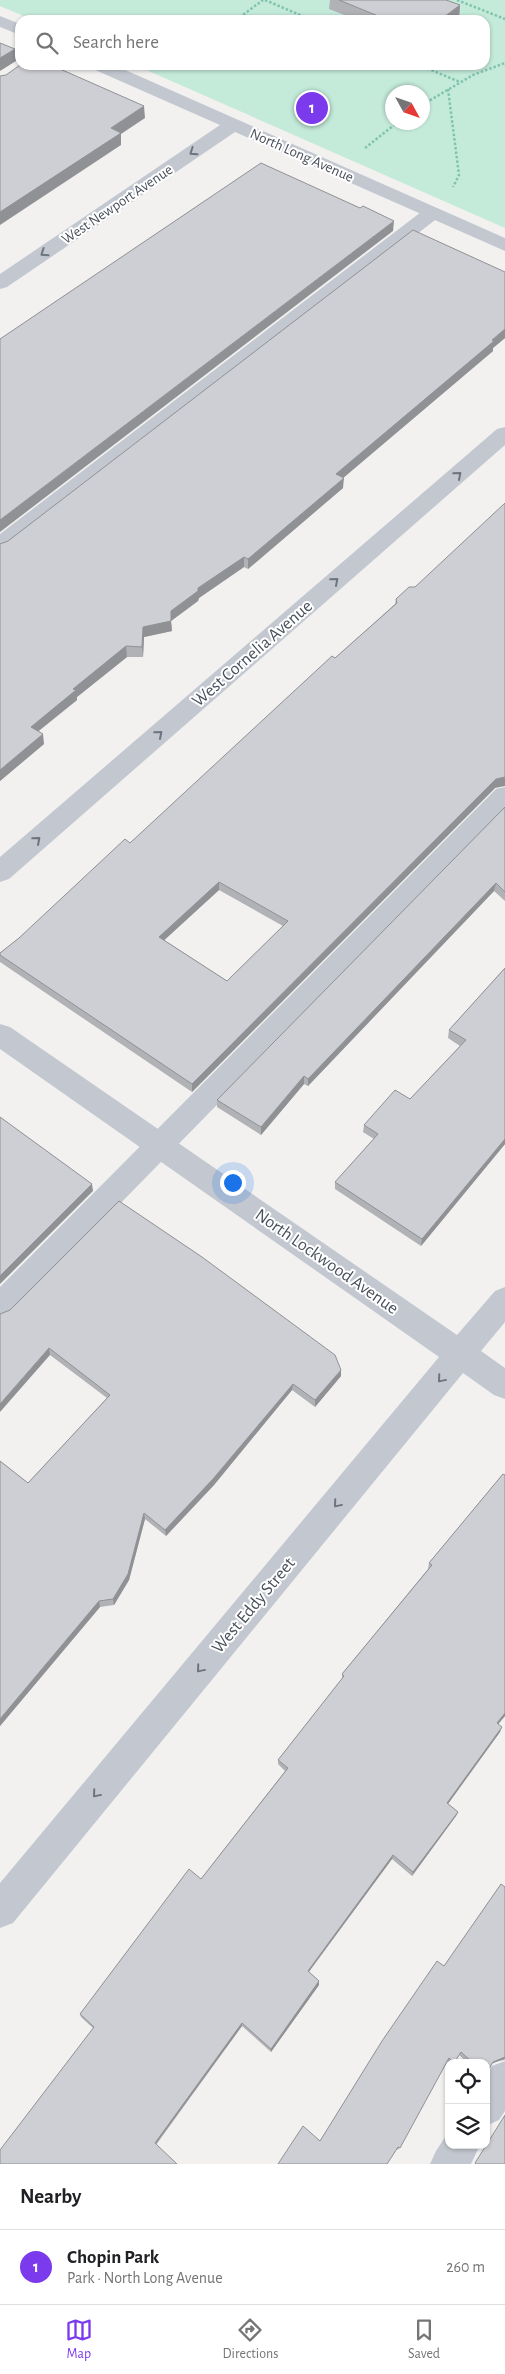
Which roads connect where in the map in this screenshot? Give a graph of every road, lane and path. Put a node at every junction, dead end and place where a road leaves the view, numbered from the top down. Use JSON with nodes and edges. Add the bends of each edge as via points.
{"nodes":[{"id":1,"x":264,"y":0,"type":"edge"},
{"id":2,"x":457,"y":0,"type":"edge"},
{"id":3,"x":243,"y":15,"type":"edge"},
{"id":4,"x":300,"y":15,"type":"edge"},
{"id":5,"x":505,"y":19,"type":"edge"},
{"id":6,"x":0,"y":21,"type":"edge"},
{"id":7,"x":15,"y":28,"type":"edge"},
{"id":8,"x":505,"y":63,"type":"edge"},
{"id":9,"x":490,"y":69,"type":"edge"},
{"id":10,"x":110,"y":70,"type":"edge"},
{"id":11,"x":431,"y":70,"type":"edge"},
{"id":12,"x":488,"y":70,"type":"edge"},
{"id":13,"x":460,"y":82,"type":"junction"},
{"id":14,"x":448,"y":89,"type":"junction"},
{"id":15,"x":430,"y":99,"type":"edge"},
{"id":16,"x":233,"y":124,"type":"junction"},
{"id":17,"x":388,"y":130,"type":"edge"},
{"id":18,"x":363,"y":149,"type":"dead end"},
{"id":19,"x":452,"y":188,"type":"dead end"},
{"id":20,"x":432,"y":213,"type":"junction"},
{"id":21,"x":505,"y":245,"type":"edge"},
{"id":22,"x":0,"y":283,"type":"edge"},
{"id":23,"x":505,"y":434,"type":"edge"},
{"id":24,"x":0,"y":545,"type":"edge"},
{"id":25,"x":505,"y":796,"type":"edge"},
{"id":26,"x":0,"y":872,"type":"edge"},
{"id":27,"x":0,"y":1035,"type":"edge"},
{"id":28,"x":160,"y":1146,"type":"junction"},
{"id":29,"x":505,"y":1300,"type":"edge"},
{"id":30,"x":0,"y":1307,"type":"edge"},
{"id":31,"x":461,"y":1354,"type":"junction"},
{"id":32,"x":505,"y":1385,"type":"edge"},
{"id":33,"x":0,"y":1910,"type":"edge"},
{"id":34,"x":505,"y":2079,"type":"edge"},
{"id":35,"x":488,"y":2104,"type":"edge"},
{"id":36,"x":458,"y":2149,"type":"edge"},
{"id":37,"x":449,"y":2164,"type":"edge"}],
"edges":[{"from":1,"to":3,"type":"path"},
{"from":1,"to":4,"type":"path"},
{"from":2,"to":5,"type":"path"},
{"from":6,"to":7,"type":"street"},
{"from":8,"to":9,"type":"path"},
{"from":10,"to":16,"type":"street","name":"North Long Avenue"},
{"from":11,"to":13,"type":"path"},
{"from":12,"to":13,"type":"path"},
{"from":13,"to":14,"type":"path"},
{"from":14,"to":15,"type":"path"},
{"from":14,"to":19,"type":"path","via":[[459,174]]},
{"from":16,"to":20,"type":"street","name":"North Long Avenue"},
{"from":16,"to":22,"type":"street","name":"West Newport Avenue","one_way":true},
{"from":17,"to":18,"type":"path"},
{"from":20,"to":21,"type":"street","name":"North Long Avenue"},
{"from":20,"to":24,"type":"street"},
{"from":26,"to":23,"type":"street","name":"West Cornelia Avenue","one_way":true},
{"from":25,"to":28,"type":"street"},
{"from":27,"to":28,"type":"street","name":"North Lockwood Avenue"},
{"from":28,"to":30,"type":"street"},
{"from":28,"to":31,"type":"street","name":"North Lockwood Avenue"},
{"from":29,"to":31,"type":"street","name":"West Eddy Street"},
{"from":31,"to":32,"type":"street","name":"North Lockwood Avenue"},
{"from":31,"to":33,"type":"street","name":"West Eddy Street","one_way":true},
{"from":34,"to":35,"type":"street"},
{"from":36,"to":37,"type":"street"}]}
